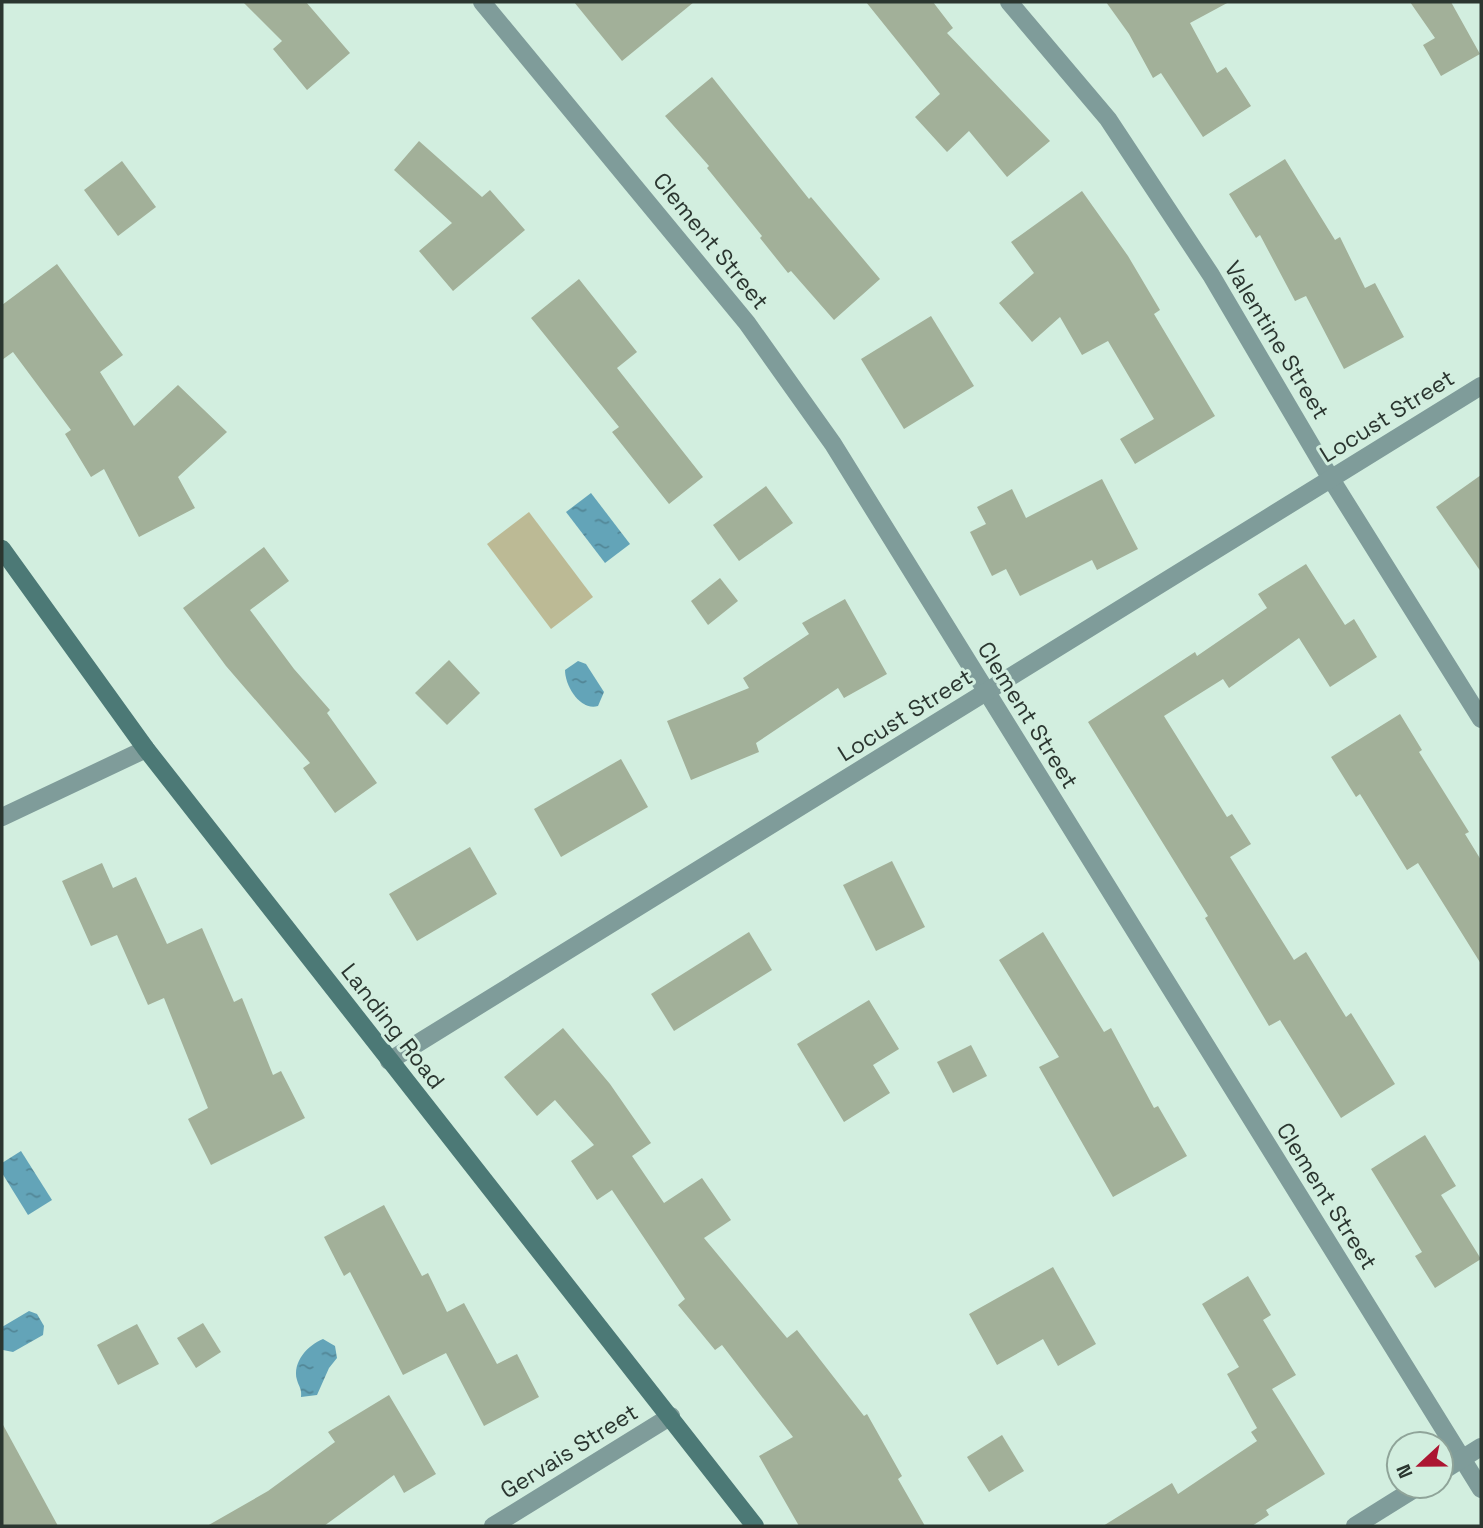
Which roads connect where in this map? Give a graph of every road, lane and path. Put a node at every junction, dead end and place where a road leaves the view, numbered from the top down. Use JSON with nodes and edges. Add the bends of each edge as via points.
{"nodes":[{"id":1,"x":482,"y":2,"type":"edge"},
{"id":2,"x":1009,"y":2,"type":"edge"},
{"id":3,"x":1481,"y":386,"type":"edge"},
{"id":4,"x":1331,"y":479,"type":"junction"},
{"id":5,"x":2,"y":550,"type":"edge"},
{"id":6,"x":986,"y":694,"type":"junction"},
{"id":7,"x":1481,"y":719,"type":"edge"},
{"id":8,"x":146,"y":749,"type":"junction"},
{"id":9,"x":2,"y":817,"type":"edge"},
{"id":10,"x":389,"y":1061,"type":"junction"},
{"id":11,"x":671,"y":1416,"type":"junction"},
{"id":12,"x":1481,"y":1447,"type":"edge"},
{"id":13,"x":1462,"y":1458,"type":"junction"},
{"id":14,"x":1455,"y":1463,"type":"edge"},
{"id":15,"x":1481,"y":1489,"type":"edge"},
{"id":16,"x":1397,"y":1500,"type":"edge"},
{"id":17,"x":493,"y":1526,"type":"edge"},
{"id":18,"x":755,"y":1526,"type":"edge"},
{"id":19,"x":1355,"y":1526,"type":"edge"}],
"edges":[{"from":1,"to":6,"type":"street","name":"Clement Street","via":[[747,323],[833,444]]},
{"from":2,"to":4,"type":"street","name":"Valentine Street","via":[[1108,119],[1211,275]]},
{"from":3,"to":4,"type":"street","name":"Locust Street"},
{"from":4,"to":6,"type":"street","name":"Locust Street"},
{"from":4,"to":7,"type":"street","name":"Valentine Street"},
{"from":5,"to":8,"type":"street","name":"Landing Road"},
{"from":6,"to":10,"type":"street","name":"Locust Street"},
{"from":6,"to":13,"type":"street","name":"Clement Street"},
{"from":8,"to":9,"type":"street"},
{"from":8,"to":10,"type":"street","name":"Landing Road"},
{"from":10,"to":11,"type":"street","name":"Landing Road"},
{"from":11,"to":17,"type":"street","name":"Gervais Street"},
{"from":11,"to":18,"type":"street","name":"Landing Road"},
{"from":12,"to":13,"type":"street"},
{"from":13,"to":14,"type":"street"},
{"from":13,"to":15,"type":"street","name":"Clement Street"},
{"from":16,"to":19,"type":"street"}]}
